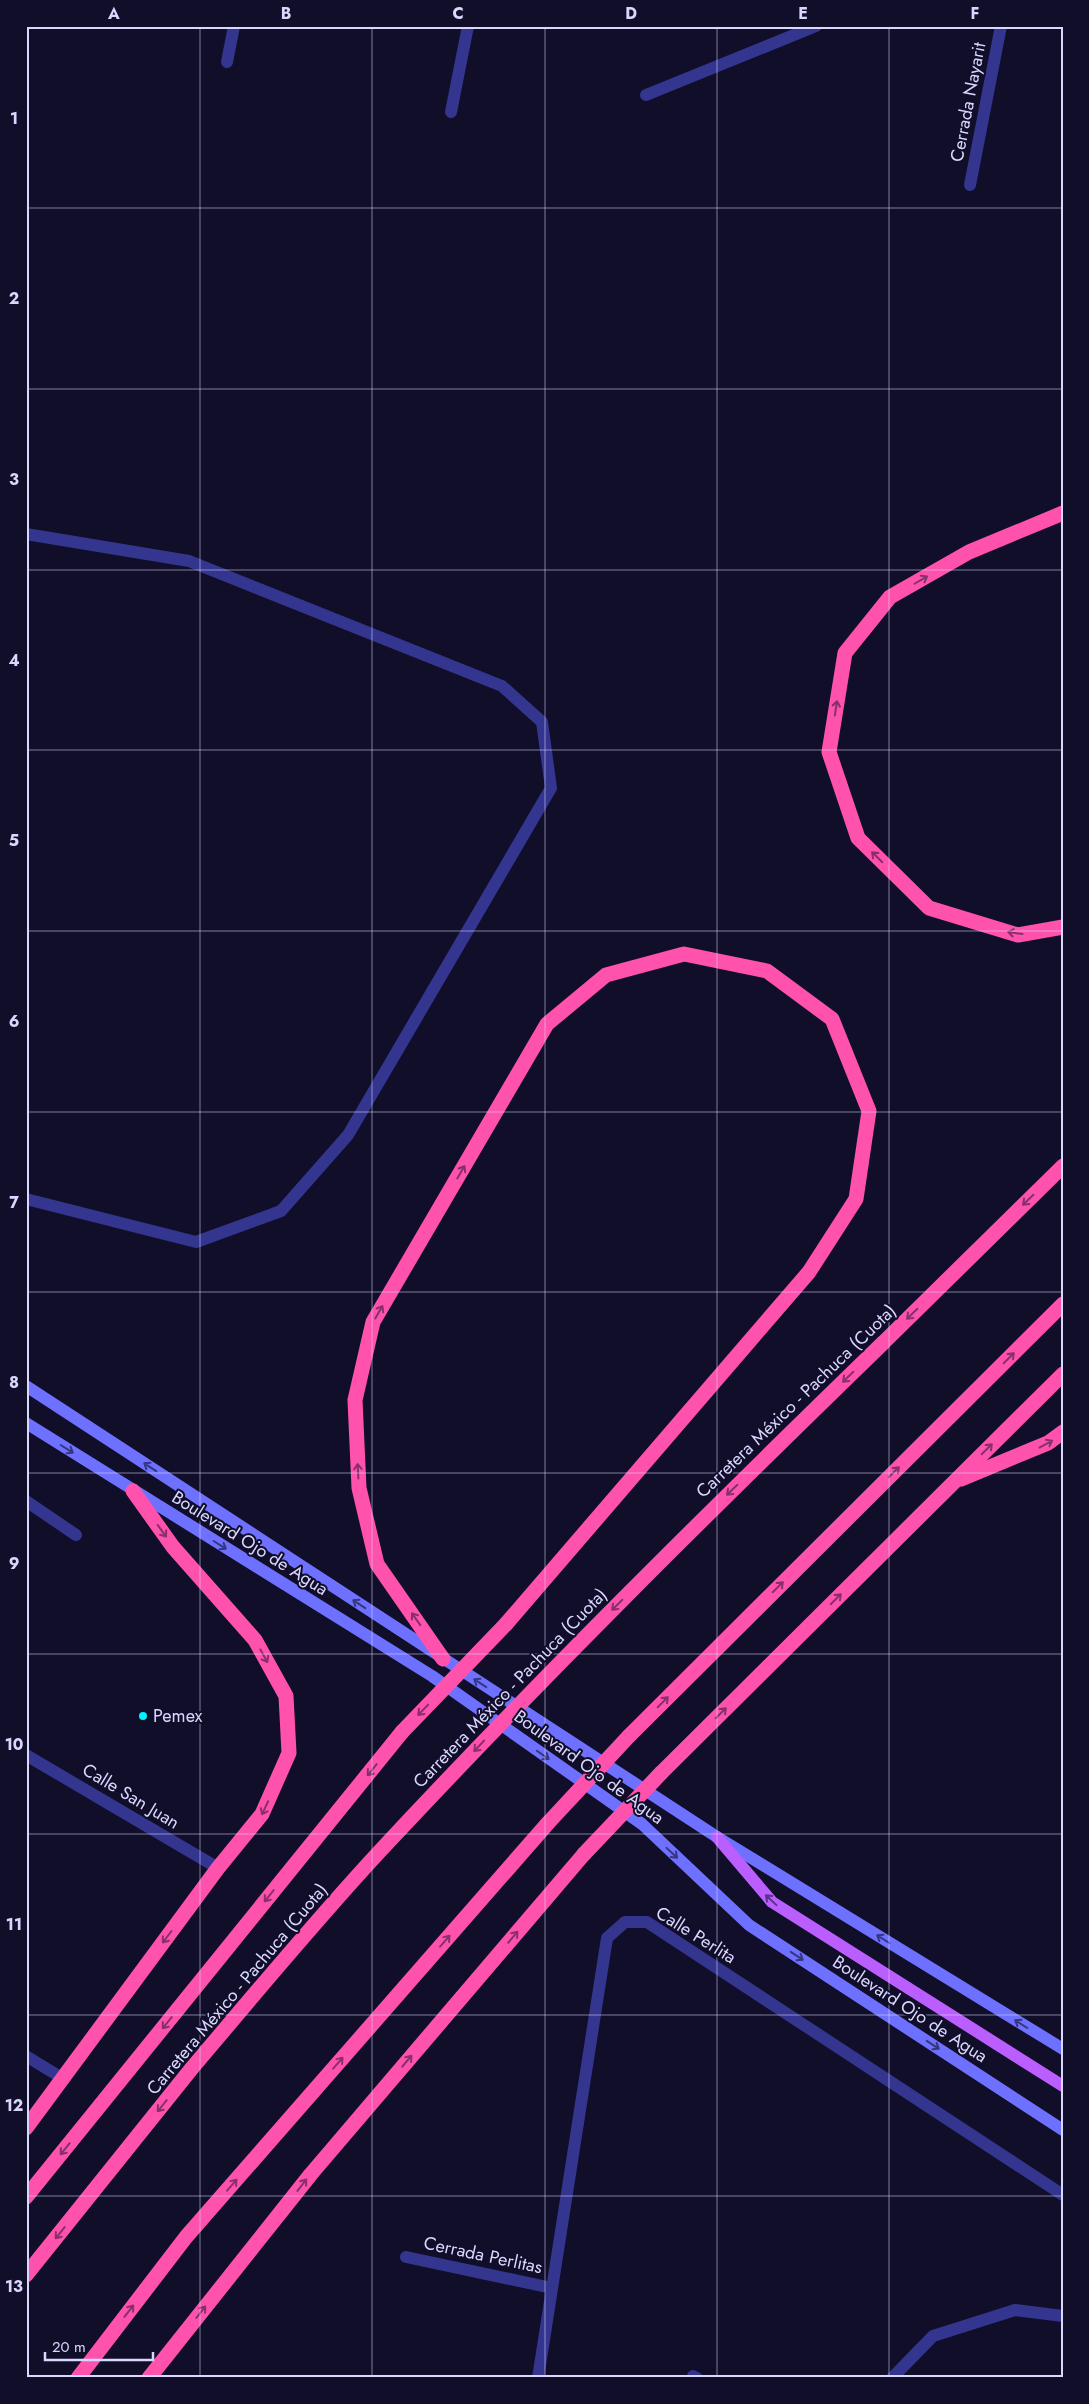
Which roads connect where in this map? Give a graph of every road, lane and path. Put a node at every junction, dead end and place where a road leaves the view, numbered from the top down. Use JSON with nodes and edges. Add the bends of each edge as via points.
{"nodes":[{"id":1,"x":234,"y":26,"type":"edge"},
{"id":2,"x":468,"y":26,"type":"edge"},
{"id":3,"x":816,"y":26,"type":"edge"},
{"id":4,"x":1001,"y":26,"type":"edge"},
{"id":5,"x":227,"y":62,"type":"dead end"},
{"id":6,"x":646,"y":95,"type":"dead end"},
{"id":7,"x":451,"y":112,"type":"dead end"},
{"id":8,"x":970,"y":185,"type":"dead end"},
{"id":9,"x":1063,"y":513,"type":"edge"},
{"id":10,"x":26,"y":534,"type":"edge"},
{"id":11,"x":1063,"y":927,"type":"edge"},
{"id":12,"x":1063,"y":1166,"type":"edge"},
{"id":13,"x":26,"y":1199,"type":"edge"},
{"id":14,"x":1063,"y":1304,"type":"edge"},
{"id":15,"x":1063,"y":1374,"type":"edge"},
{"id":16,"x":26,"y":1386,"type":"edge"},
{"id":17,"x":26,"y":1423,"type":"edge"},
{"id":18,"x":1063,"y":1432,"type":"edge"},
{"id":19,"x":952,"y":1483,"type":"junction"},
{"id":20,"x":133,"y":1491,"type":"junction"},
{"id":21,"x":26,"y":1501,"type":"edge"},
{"id":22,"x":76,"y":1535,"type":"dead end"},
{"id":23,"x":444,"y":1659,"type":"junction"},
{"id":24,"x":26,"y":1754,"type":"edge"},
{"id":25,"x":717,"y":1837,"type":"junction"},
{"id":26,"x":218,"y":1868,"type":"junction"},
{"id":27,"x":1063,"y":2049,"type":"edge"},
{"id":28,"x":26,"y":2056,"type":"edge"},
{"id":29,"x":62,"y":2078,"type":"junction"},
{"id":30,"x":1063,"y":2086,"type":"edge"},
{"id":31,"x":26,"y":2128,"type":"edge"},
{"id":32,"x":1063,"y":2130,"type":"edge"},
{"id":33,"x":1063,"y":2195,"type":"edge"},
{"id":34,"x":26,"y":2197,"type":"edge"},
{"id":35,"x":406,"y":2257,"type":"dead end"},
{"id":36,"x":26,"y":2275,"type":"edge"},
{"id":37,"x":552,"y":2288,"type":"junction"},
{"id":38,"x":1063,"y":2316,"type":"edge"},
{"id":39,"x":78,"y":2378,"type":"edge"},
{"id":40,"x":149,"y":2378,"type":"edge"},
{"id":41,"x":538,"y":2378,"type":"edge"},
{"id":42,"x":892,"y":2378,"type":"edge"}],
"edges":[{"from":1,"to":5,"type":"street"},
{"from":2,"to":7,"type":"street"},
{"from":3,"to":6,"type":"street"},
{"from":4,"to":8,"type":"street","name":"Cerrada Nayarit"},
{"from":11,"to":9,"type":"highway","one_way":true,"via":[[1018,935],[929,908],[858,838],[829,752],[845,653],[890,597],[969,552]]},
{"from":10,"to":13,"type":"street","via":[[189,561],[502,686],[542,722],[551,788],[348,1134],[281,1212],[196,1242]]},
{"from":12,"to":36,"type":"highway","name":"Carretera México - Pachuca (Cuota)","one_way":true,"bridge":true,"via":[[696,1524],[530,1691],[378,1853],[192,2068]]},
{"from":39,"to":14,"type":"highway","one_way":true,"bridge":true,"via":[[186,2237],[548,1823],[629,1736]]},
{"from":19,"to":15,"type":"highway","one_way":true},
{"from":23,"to":16,"type":"main road","name":"Boulevard Ojo de Agua","one_way":true},
{"from":17,"to":20,"type":"main road","name":"Boulevard Ojo de Agua","one_way":true},
{"from":19,"to":18,"type":"highway","one_way":true,"via":[[1048,1443]]},
{"from":40,"to":19,"type":"highway","one_way":true,"bridge":true,"via":[[311,2174],[584,1854]]},
{"from":20,"to":26,"type":"highway","one_way":true,"via":[[174,1547],[255,1640],[286,1696],[289,1753],[262,1814]]},
{"from":20,"to":32,"type":"main road","name":"Boulevard Ojo de Agua","one_way":true,"via":[[432,1676],[642,1824],[749,1925]]},
{"from":21,"to":22,"type":"street"},
{"from":25,"to":23,"type":"main road","name":"Boulevard Ojo de Agua","one_way":true},
{"from":23,"to":34,"type":"highway","one_way":true,"bridge":true,"via":[[377,1564],[359,1488],[355,1400],[373,1322],[547,1024],[606,975],[684,954],[767,971],[832,1020],[869,1111],[856,1199],[810,1272],[506,1624],[402,1732]]},
{"from":24,"to":26,"type":"street","name":"Calle San Juan"},
{"from":27,"to":25,"type":"main road","name":"Boulevard Ojo de Agua","one_way":true},
{"from":30,"to":25,"type":"main road","one_way":true,"via":[[772,1902]]},
{"from":26,"to":29,"type":"highway","one_way":true},
{"from":28,"to":29,"type":"street"},
{"from":29,"to":31,"type":"highway"},
{"from":33,"to":37,"type":"street","name":"Calle Perlita","via":[[647,1922],[625,1922],[607,1938]]},
{"from":35,"to":37,"type":"street","name":"Cerrada Perlitas"},
{"from":37,"to":41,"type":"street","name":"Calle Perlita"},
{"from":38,"to":42,"type":"street","via":[[1015,2310],[933,2336]]}]}
